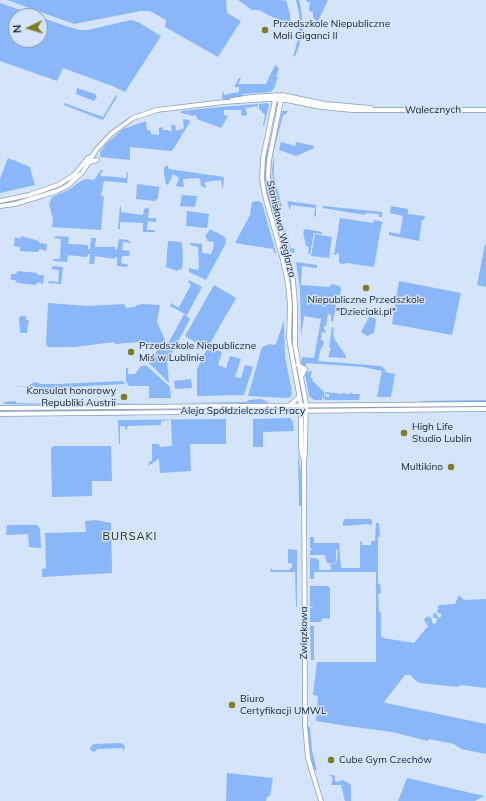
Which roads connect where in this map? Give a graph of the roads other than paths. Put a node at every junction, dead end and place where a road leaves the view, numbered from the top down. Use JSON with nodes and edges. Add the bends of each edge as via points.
{"nodes":[{"id":1,"x":275,"y":97,"type":"junction"},
{"id":2,"x":281,"y":97,"type":"junction"},
{"id":3,"x":486,"y":110,"type":"edge"},
{"id":4,"x":92,"y":156,"type":"junction"},
{"id":5,"x":97,"y":160,"type":"dead end"},
{"id":6,"x":90,"y":162,"type":"junction"},
{"id":7,"x":0,"y":201,"type":"edge"},
{"id":8,"x":0,"y":206,"type":"edge"},
{"id":9,"x":300,"y":396,"type":"junction"},
{"id":10,"x":486,"y":404,"type":"edge"},
{"id":11,"x":290,"y":405,"type":"junction"},
{"id":12,"x":301,"y":405,"type":"junction"},
{"id":13,"x":306,"y":405,"type":"junction"},
{"id":14,"x":0,"y":408,"type":"edge"},
{"id":15,"x":486,"y":409,"type":"edge"},
{"id":16,"x":290,"y":411,"type":"junction"},
{"id":17,"x":301,"y":411,"type":"junction"},
{"id":18,"x":306,"y":411,"type":"junction"},
{"id":19,"x":0,"y":414,"type":"edge"},
{"id":20,"x":301,"y":419,"type":"junction"},
{"id":21,"x":304,"y":463,"type":"junction"},
{"id":22,"x":321,"y":801,"type":"edge"}],
"edges":[{"from":1,"to":2,"type":"street","name":"Walecznych"},
{"from":1,"to":4,"type":"street","name":"Walecznych","via":[[244,98],[161,109],[139,116],[108,136]]},
{"from":1,"to":9,"type":"street","name":"Stanisława Węglarza","via":[[263,158],[262,179],[287,280],[290,305],[289,339]]},
{"from":2,"to":3,"type":"street","name":"Walecznych","via":[[379,110]]},
{"from":2,"to":13,"type":"street","name":"Stanisława Węglarza","via":[[268,176],[293,280],[295,345]]},
{"from":4,"to":6,"type":"street"},
{"from":4,"to":7,"type":"street","via":[[76,173],[58,185]]},
{"from":5,"to":6,"type":"street"},
{"from":6,"to":8,"type":"street","via":[[77,178],[62,189]]},
{"from":9,"to":11,"type":"street"},
{"from":9,"to":12,"type":"street","name":"Stanisława Węglarza"},
{"from":10,"to":13,"type":"street","name":"Aleja Spółdzielczości Pracy"},
{"from":11,"to":12,"type":"street","name":"Aleja Spółdzielczości Pracy"},
{"from":11,"to":14,"type":"street","name":"Aleja Spółdzielczości Pracy"},
{"from":12,"to":13,"type":"street","name":"Aleja Spółdzielczości Pracy"},
{"from":12,"to":17,"type":"street","name":"Związkowa"},
{"from":13,"to":18,"type":"street","name":"Stanisława Węglarza"},
{"from":15,"to":18,"type":"street","name":"Aleja Spółdzielczości Pracy"},
{"from":16,"to":17,"type":"street","name":"Aleja Spółdzielczości Pracy"},
{"from":16,"to":19,"type":"street","name":"Aleja Spółdzielczości Pracy"},
{"from":16,"to":20,"type":"street"},
{"from":17,"to":18,"type":"street","name":"Aleja Spółdzielczości Pracy"},
{"from":17,"to":20,"type":"street","name":"Związkowa"},
{"from":18,"to":21,"type":"street","name":"Związkowa"},
{"from":20,"to":21,"type":"street","name":"Związkowa"},
{"from":21,"to":22,"type":"street","name":"Związkowa","via":[[305,729],[308,758]]}]}
